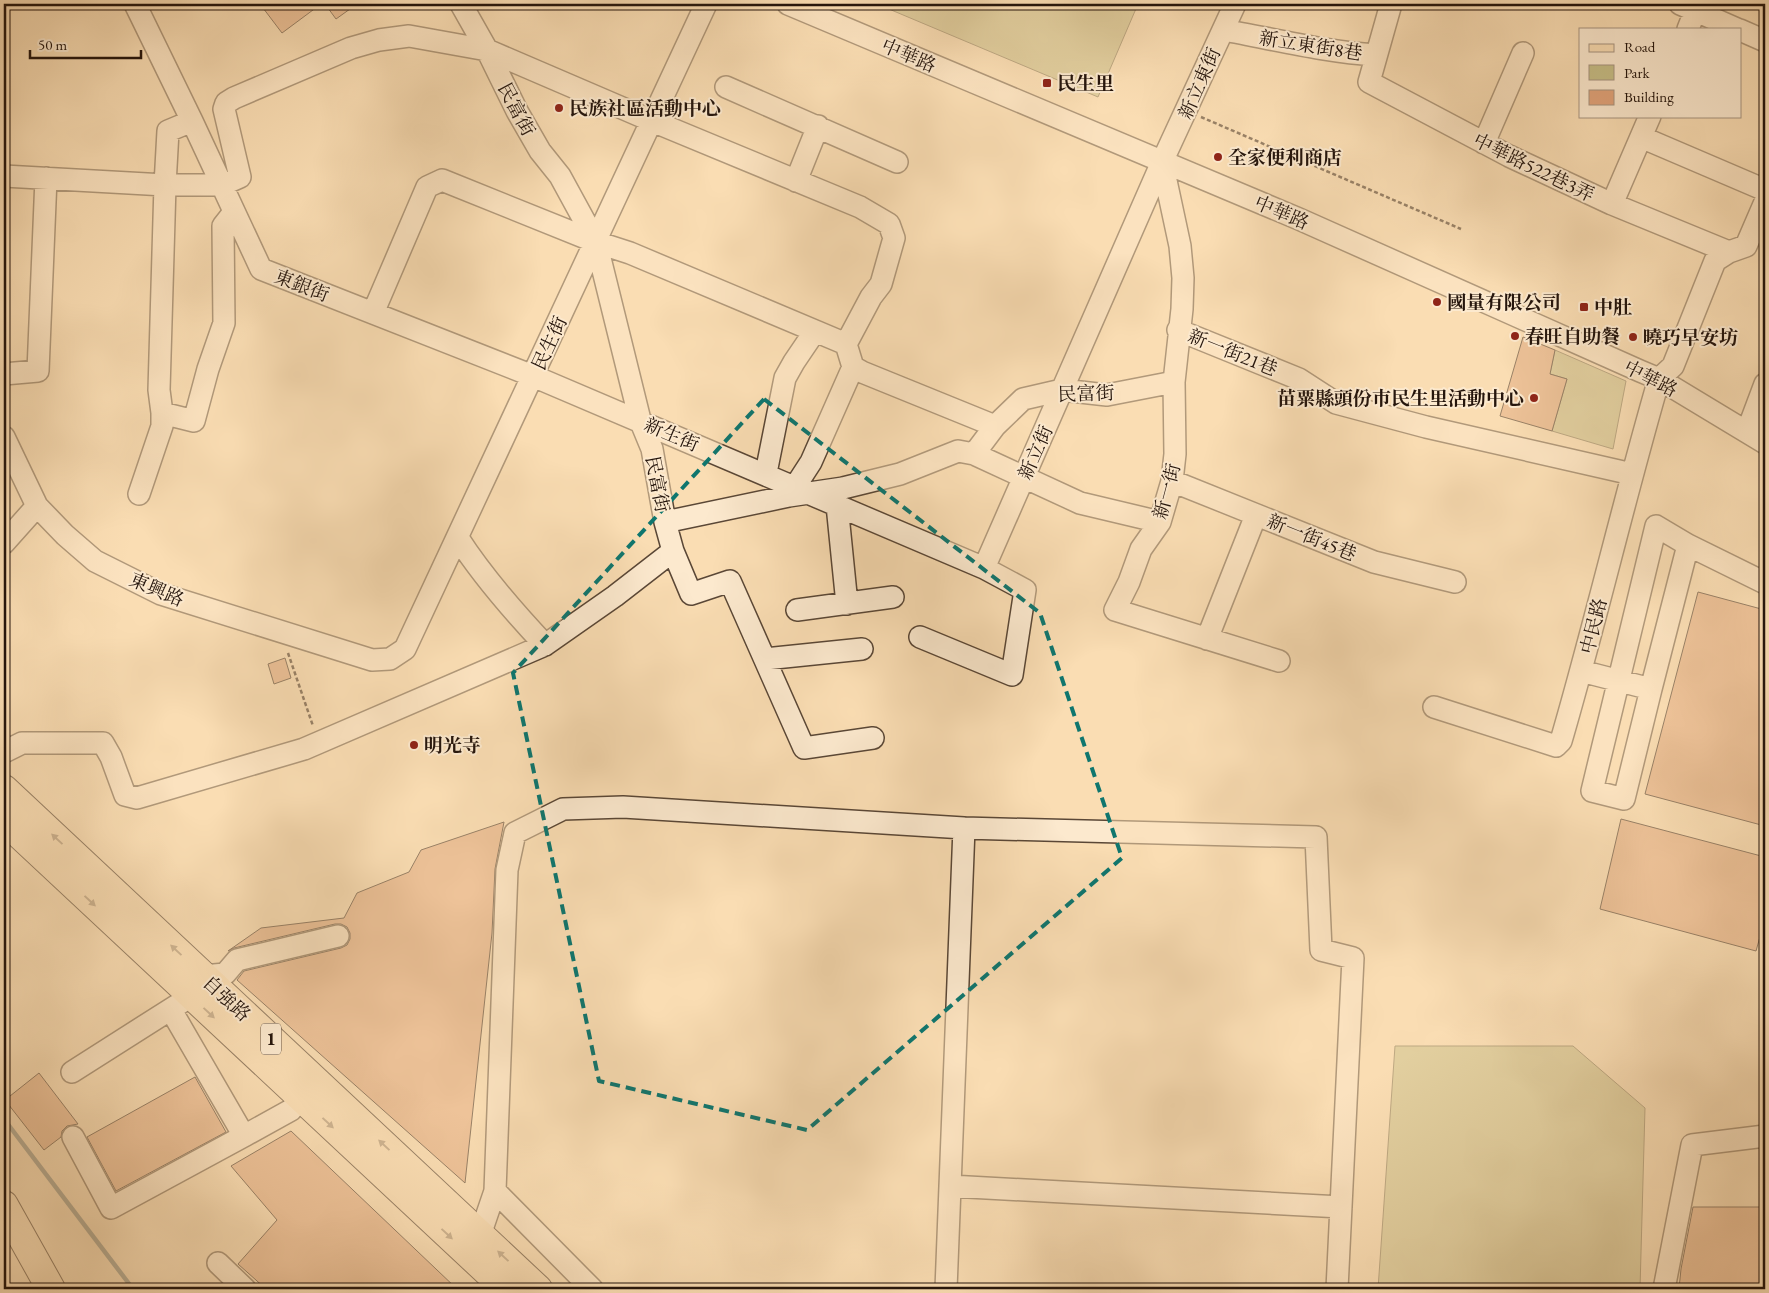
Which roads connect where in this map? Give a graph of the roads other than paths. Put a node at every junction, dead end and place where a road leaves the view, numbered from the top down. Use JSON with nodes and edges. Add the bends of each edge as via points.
{"nodes":[{"id":1,"x":135,"y":4,"type":"edge"},
{"id":2,"x":461,"y":4,"type":"edge"},
{"id":3,"x":706,"y":4,"type":"edge"},
{"id":4,"x":788,"y":4,"type":"edge"},
{"id":5,"x":1234,"y":4,"type":"edge"},
{"id":6,"x":1391,"y":4,"type":"edge"},
{"id":7,"x":1688,"y":14,"type":"edge"},
{"id":8,"x":1734,"y":28,"type":"edge"},
{"id":9,"x":1223,"y":30,"type":"junction"},
{"id":10,"x":1742,"y":31,"type":"edge"},
{"id":11,"x":1765,"y":41,"type":"edge"},
{"id":12,"x":487,"y":50,"type":"junction"},
{"id":13,"x":1523,"y":53,"type":"dead end"},
{"id":14,"x":1376,"y":55,"type":"junction"},
{"id":15,"x":726,"y":87,"type":"dead end"},
{"id":16,"x":1649,"y":118,"type":"edge"},
{"id":17,"x":650,"y":120,"type":"junction"},
{"id":18,"x":192,"y":121,"type":"junction"},
{"id":19,"x":818,"y":126,"type":"junction"},
{"id":20,"x":1641,"y":137,"type":"junction"},
{"id":21,"x":1484,"y":143,"type":"junction"},
{"id":22,"x":897,"y":162,"type":"dead end"},
{"id":23,"x":1162,"y":162,"type":"junction"},
{"id":24,"x":4,"y":176,"type":"edge"},
{"id":25,"x":46,"y":178,"type":"junction"},
{"id":26,"x":796,"y":181,"type":"junction"},
{"id":27,"x":165,"y":185,"type":"junction"},
{"id":28,"x":222,"y":185,"type":"junction"},
{"id":29,"x":1765,"y":190,"type":"edge"},
{"id":30,"x":1765,"y":202,"type":"edge"},
{"id":31,"x":1612,"y":204,"type":"junction"},
{"id":32,"x":234,"y":212,"type":"junction"},
{"id":33,"x":596,"y":242,"type":"junction"},
{"id":34,"x":1729,"y":252,"type":"junction"},
{"id":35,"x":373,"y":313,"type":"junction"},
{"id":36,"x":1178,"y":330,"type":"junction"},
{"id":37,"x":815,"y":331,"type":"junction"},
{"id":38,"x":846,"y":344,"type":"junction"},
{"id":39,"x":853,"y":366,"type":"junction"},
{"id":40,"x":4,"y":374,"type":"edge"},
{"id":41,"x":534,"y":376,"type":"junction"},
{"id":42,"x":1659,"y":380,"type":"junction"},
{"id":43,"x":1174,"y":382,"type":"junction"},
{"id":44,"x":1765,"y":384,"type":"edge"},
{"id":45,"x":1062,"y":390,"type":"junction"},
{"id":46,"x":162,"y":413,"type":"junction"},
{"id":47,"x":640,"y":420,"type":"junction"},
{"id":48,"x":995,"y":426,"type":"junction"},
{"id":49,"x":1747,"y":432,"type":"junction"},
{"id":50,"x":4,"y":436,"type":"edge"},
{"id":51,"x":1765,"y":443,"type":"edge"},
{"id":52,"x":974,"y":454,"type":"junction"},
{"id":53,"x":766,"y":474,"type":"junction"},
{"id":54,"x":1632,"y":474,"type":"junction"},
{"id":55,"x":1024,"y":477,"type":"junction"},
{"id":56,"x":1172,"y":481,"type":"junction"},
{"id":57,"x":798,"y":492,"type":"junction"},
{"id":58,"x":139,"y":494,"type":"dead end"},
{"id":59,"x":837,"y":505,"type":"junction"},
{"id":60,"x":36,"y":506,"type":"junction"},
{"id":61,"x":1256,"y":515,"type":"junction"},
{"id":62,"x":665,"y":522,"type":"junction"},
{"id":63,"x":1160,"y":522,"type":"junction"},
{"id":64,"x":458,"y":538,"type":"junction"},
{"id":65,"x":4,"y":544,"type":"edge"},
{"id":66,"x":1688,"y":545,"type":"junction"},
{"id":67,"x":674,"y":551,"type":"junction"},
{"id":68,"x":984,"y":568,"type":"junction"},
{"id":69,"x":1455,"y":582,"type":"dead end"},
{"id":70,"x":1765,"y":583,"type":"edge"},
{"id":71,"x":892,"y":597,"type":"dead end"},
{"id":72,"x":847,"y":604,"type":"junction"},
{"id":73,"x":797,"y":610,"type":"dead end"},
{"id":74,"x":920,"y":637,"type":"dead end"},
{"id":75,"x":1207,"y":639,"type":"junction"},
{"id":76,"x":545,"y":645,"type":"junction"},
{"id":77,"x":862,"y":649,"type":"dead end"},
{"id":78,"x":765,"y":659,"type":"junction"},
{"id":79,"x":372,"y":660,"type":"joint"},
{"id":80,"x":1279,"y":661,"type":"dead end"},
{"id":81,"x":1581,"y":671,"type":"junction"},
{"id":82,"x":1618,"y":681,"type":"junction"},
{"id":83,"x":1651,"y":689,"type":"junction"},
{"id":84,"x":1434,"y":707,"type":"dead end"},
{"id":85,"x":873,"y":738,"type":"dead end"},
{"id":86,"x":4,"y":752,"type":"edge"},
{"id":87,"x":4,"y":789,"type":"edge"},
{"id":88,"x":4,"y":820,"type":"edge"},
{"id":89,"x":964,"y":828,"type":"junction"},
{"id":90,"x":338,"y":936,"type":"dead end"},
{"id":91,"x":187,"y":993,"type":"junction"},
{"id":92,"x":72,"y":1072,"type":"dead end"},
{"id":93,"x":301,"y":1098,"type":"junction"},
{"id":94,"x":244,"y":1136,"type":"junction"},
{"id":95,"x":1765,"y":1136,"type":"edge"},
{"id":96,"x":73,"y":1137,"type":"dead end"},
{"id":97,"x":950,"y":1186,"type":"junction"},
{"id":98,"x":495,"y":1192,"type":"junction"},
{"id":99,"x":4,"y":1205,"type":"edge"},
{"id":100,"x":1341,"y":1207,"type":"junction"},
{"id":101,"x":474,"y":1244,"type":"junction"},
{"id":102,"x":218,"y":1263,"type":"dead end"},
{"id":103,"x":51,"y":1289,"type":"edge"},
{"id":104,"x":246,"y":1289,"type":"edge"},
{"id":105,"x":506,"y":1289,"type":"edge"},
{"id":106,"x":538,"y":1289,"type":"edge"},
{"id":107,"x":592,"y":1289,"type":"edge"},
{"id":108,"x":946,"y":1289,"type":"edge"},
{"id":109,"x":1337,"y":1289,"type":"edge"},
{"id":110,"x":1664,"y":1289,"type":"edge"}],
"edges":[{"from":1,"to":18,"type":"street","name":"東銀街"},
{"from":2,"to":12,"type":"street","name":"民富街"},
{"from":3,"to":17,"type":"street","name":"民生街"},
{"from":4,"to":23,"type":"street","name":"中華路"},
{"from":5,"to":9,"type":"street","name":"新立東街"},
{"from":6,"to":14,"type":"street","name":"新立東街8巷"},
{"from":7,"to":8,"type":"street"},
{"from":9,"to":14,"type":"street","name":"新立東街8巷","via":[[1354,54]]},
{"from":9,"to":23,"type":"street","name":"新立東街"},
{"from":10,"to":11,"type":"street"},
{"from":12,"to":17,"type":"street"},
{"from":12,"to":28,"type":"street","via":[[409,36],[379,40],[351,48],[234,98],[226,103],[224,109],[240,177]]},
{"from":12,"to":33,"type":"street","name":"民富街","via":[[517,111],[540,151],[560,176]]},
{"from":13,"to":21,"type":"street"},
{"from":14,"to":21,"type":"street","name":"中華路522巷3弄","via":[[1369,82]]},
{"from":15,"to":19,"type":"street"},
{"from":16,"to":20,"type":"street"},
{"from":17,"to":26,"type":"street"},
{"from":17,"to":33,"type":"street","name":"民生街"},
{"from":18,"to":27,"type":"street","via":[[168,131]]},
{"from":18,"to":28,"type":"street","name":"東銀街"},
{"from":19,"to":22,"type":"street"},
{"from":19,"to":26,"type":"street"},
{"from":20,"to":29,"type":"street"},
{"from":20,"to":31,"type":"street"},
{"from":21,"to":31,"type":"street","name":"中華路522巷3弄"},
{"from":23,"to":36,"type":"street","name":"新一街","via":[[1180,246],[1183,278]]},
{"from":23,"to":42,"type":"street","name":"中華路","via":[[1299,219]]},
{"from":23,"to":45,"type":"street","name":"新立街"},
{"from":24,"to":25,"type":"street"},
{"from":25,"to":27,"type":"street"},
{"from":25,"to":40,"type":"street","via":[[38,372]]},
{"from":26,"to":38,"type":"street","via":[[860,207],[889,224],[894,238],[881,284]]},
{"from":27,"to":28,"type":"street"},
{"from":27,"to":46,"type":"street","via":[[159,390]]},
{"from":28,"to":32,"type":"street","name":"東銀街"},
{"from":30,"to":34,"type":"street","via":[[1746,246]]},
{"from":31,"to":34,"type":"street","name":"中華路522巷3弄"},
{"from":32,"to":35,"type":"street","name":"東銀街","via":[[261,269]]},
{"from":32,"to":46,"type":"street","via":[[223,226],[224,323],[194,421]]},
{"from":33,"to":35,"type":"street","via":[[442,180],[427,187]]},
{"from":33,"to":37,"type":"street","via":[[630,253]]},
{"from":33,"to":41,"type":"street","name":"民生街"},
{"from":33,"to":47,"type":"street","name":"民富街"},
{"from":34,"to":42,"type":"street","via":[[1715,261],[1673,366]]},
{"from":35,"to":41,"type":"street","name":"東銀街"},
{"from":36,"to":43,"type":"street","name":"新一街"},
{"from":36,"to":54,"type":"street","name":"新一街21巷","via":[[1299,379],[1336,403]]},
{"from":37,"to":38,"type":"street"},
{"from":37,"to":53,"type":"street","via":[[785,378]]},
{"from":38,"to":39,"type":"street"},
{"from":39,"to":48,"type":"street"},
{"from":39,"to":57,"type":"street"},
{"from":41,"to":47,"type":"street","name":"新生街"},
{"from":41,"to":64,"type":"street","name":"民生街"},
{"from":42,"to":49,"type":"street","name":"中華路"},
{"from":42,"to":54,"type":"street","name":"中民路"},
{"from":43,"to":45,"type":"street","name":"民富街","via":[[1108,395]]},
{"from":43,"to":56,"type":"street","name":"新一街"},
{"from":44,"to":49,"type":"street"},
{"from":45,"to":48,"type":"street","name":"民富街","via":[[1023,399]]},
{"from":45,"to":55,"type":"street","name":"新立街"},
{"from":46,"to":58,"type":"street","via":[[162,426]]},
{"from":47,"to":53,"type":"street","name":"新生街"},
{"from":47,"to":62,"type":"street","name":"民富街","via":[[652,449]]},
{"from":48,"to":52,"type":"street","name":"民富街"},
{"from":49,"to":51,"type":"street","name":"中華路"},
{"from":50,"to":60,"type":"street","name":"東興路"},
{"from":52,"to":55,"type":"street"},
{"from":52,"to":57,"type":"street","name":"民富街","via":[[958,451],[900,474],[843,488]]},
{"from":53,"to":57,"type":"street","name":"新生街"},
{"from":54,"to":81,"type":"street","name":"中民路"},
{"from":55,"to":63,"type":"street","via":[[1080,503]]},
{"from":55,"to":68,"type":"street","name":"新立街"},
{"from":56,"to":61,"type":"street","name":"新一街45巷"},
{"from":56,"to":63,"type":"street","name":"新一街"},
{"from":57,"to":59,"type":"street"},
{"from":57,"to":62,"type":"street","name":"民富街"},
{"from":59,"to":68,"type":"street"},
{"from":59,"to":72,"type":"street"},
{"from":60,"to":65,"type":"street"},
{"from":60,"to":79,"type":"street","name":"東興路","via":[[94,560],[161,594]]},
{"from":61,"to":69,"type":"street","name":"新一街45巷","via":[[1374,562]]},
{"from":61,"to":75,"type":"street"},
{"from":62,"to":67,"type":"street"},
{"from":63,"to":75,"type":"street","name":"新一街","via":[[1142,549],[1115,610]]},
{"from":64,"to":76,"type":"street","via":[[502,599]]},
{"from":64,"to":79,"type":"street","name":"民生街","via":[[406,649],[390,659]]},
{"from":66,"to":70,"type":"street"},
{"from":66,"to":82,"type":"street","via":[[1656,526]]},
{"from":66,"to":83,"type":"street"},
{"from":67,"to":76,"type":"street"},
{"from":67,"to":78,"type":"street","via":[[691,594],[730,581]]},
{"from":68,"to":74,"type":"street","via":[[1025,590],[1012,675]]},
{"from":71,"to":72,"type":"street"},
{"from":72,"to":73,"type":"street"},
{"from":75,"to":80,"type":"street","name":"新一街"},
{"from":76,"to":86,"type":"street","via":[[304,750],[137,798],[125,795],[103,743],[22,743]]},
{"from":77,"to":78,"type":"street"},
{"from":78,"to":85,"type":"street","via":[[804,748]]},
{"from":81,"to":82,"type":"street"},
{"from":81,"to":84,"type":"street","name":"中民路","via":[[1561,741],[1556,746]]},
{"from":82,"to":83,"type":"street"},
{"from":82,"to":83,"type":"street","via":[[1592,791],[1624,799]]},
{"from":91,"to":87,"type":"main road","name":"自強路","number":"1","one_way":true},
{"from":88,"to":91,"type":"main road","name":"自強路","number":"1","one_way":true},
{"from":89,"to":97,"type":"street"},
{"from":89,"to":98,"type":"street","via":[[623,807],[563,809],[515,833],[507,870]]},
{"from":89,"to":100,"type":"street","via":[[1316,837],[1321,950],[1353,958]]},
{"from":90,"to":91,"type":"street","via":[[237,960],[224,974]]},
{"from":91,"to":92,"type":"street"},
{"from":91,"to":93,"type":"main road","name":"自強路","number":"1","one_way":true},
{"from":91,"to":94,"type":"street"},
{"from":101,"to":91,"type":"main road","name":"自強路","number":"1","one_way":true},
{"from":93,"to":94,"type":"street","via":[[291,1110]]},
{"from":93,"to":101,"type":"main road","name":"自強路","number":"1","one_way":true},
{"from":94,"to":96,"type":"street","via":[[111,1208]]},
{"from":95,"to":110,"type":"street","via":[[1692,1144]]},
{"from":97,"to":100,"type":"street"},
{"from":97,"to":108,"type":"street"},
{"from":98,"to":101,"type":"street"},
{"from":98,"to":107,"type":"street"},
{"from":99,"to":103,"type":"main road"},
{"from":100,"to":109,"type":"street"},
{"from":101,"to":105,"type":"main road","name":"自強路","number":"1"},
{"from":106,"to":101,"type":"main road","name":"自強路","number":"1","one_way":true},
{"from":102,"to":104,"type":"street"}]}
